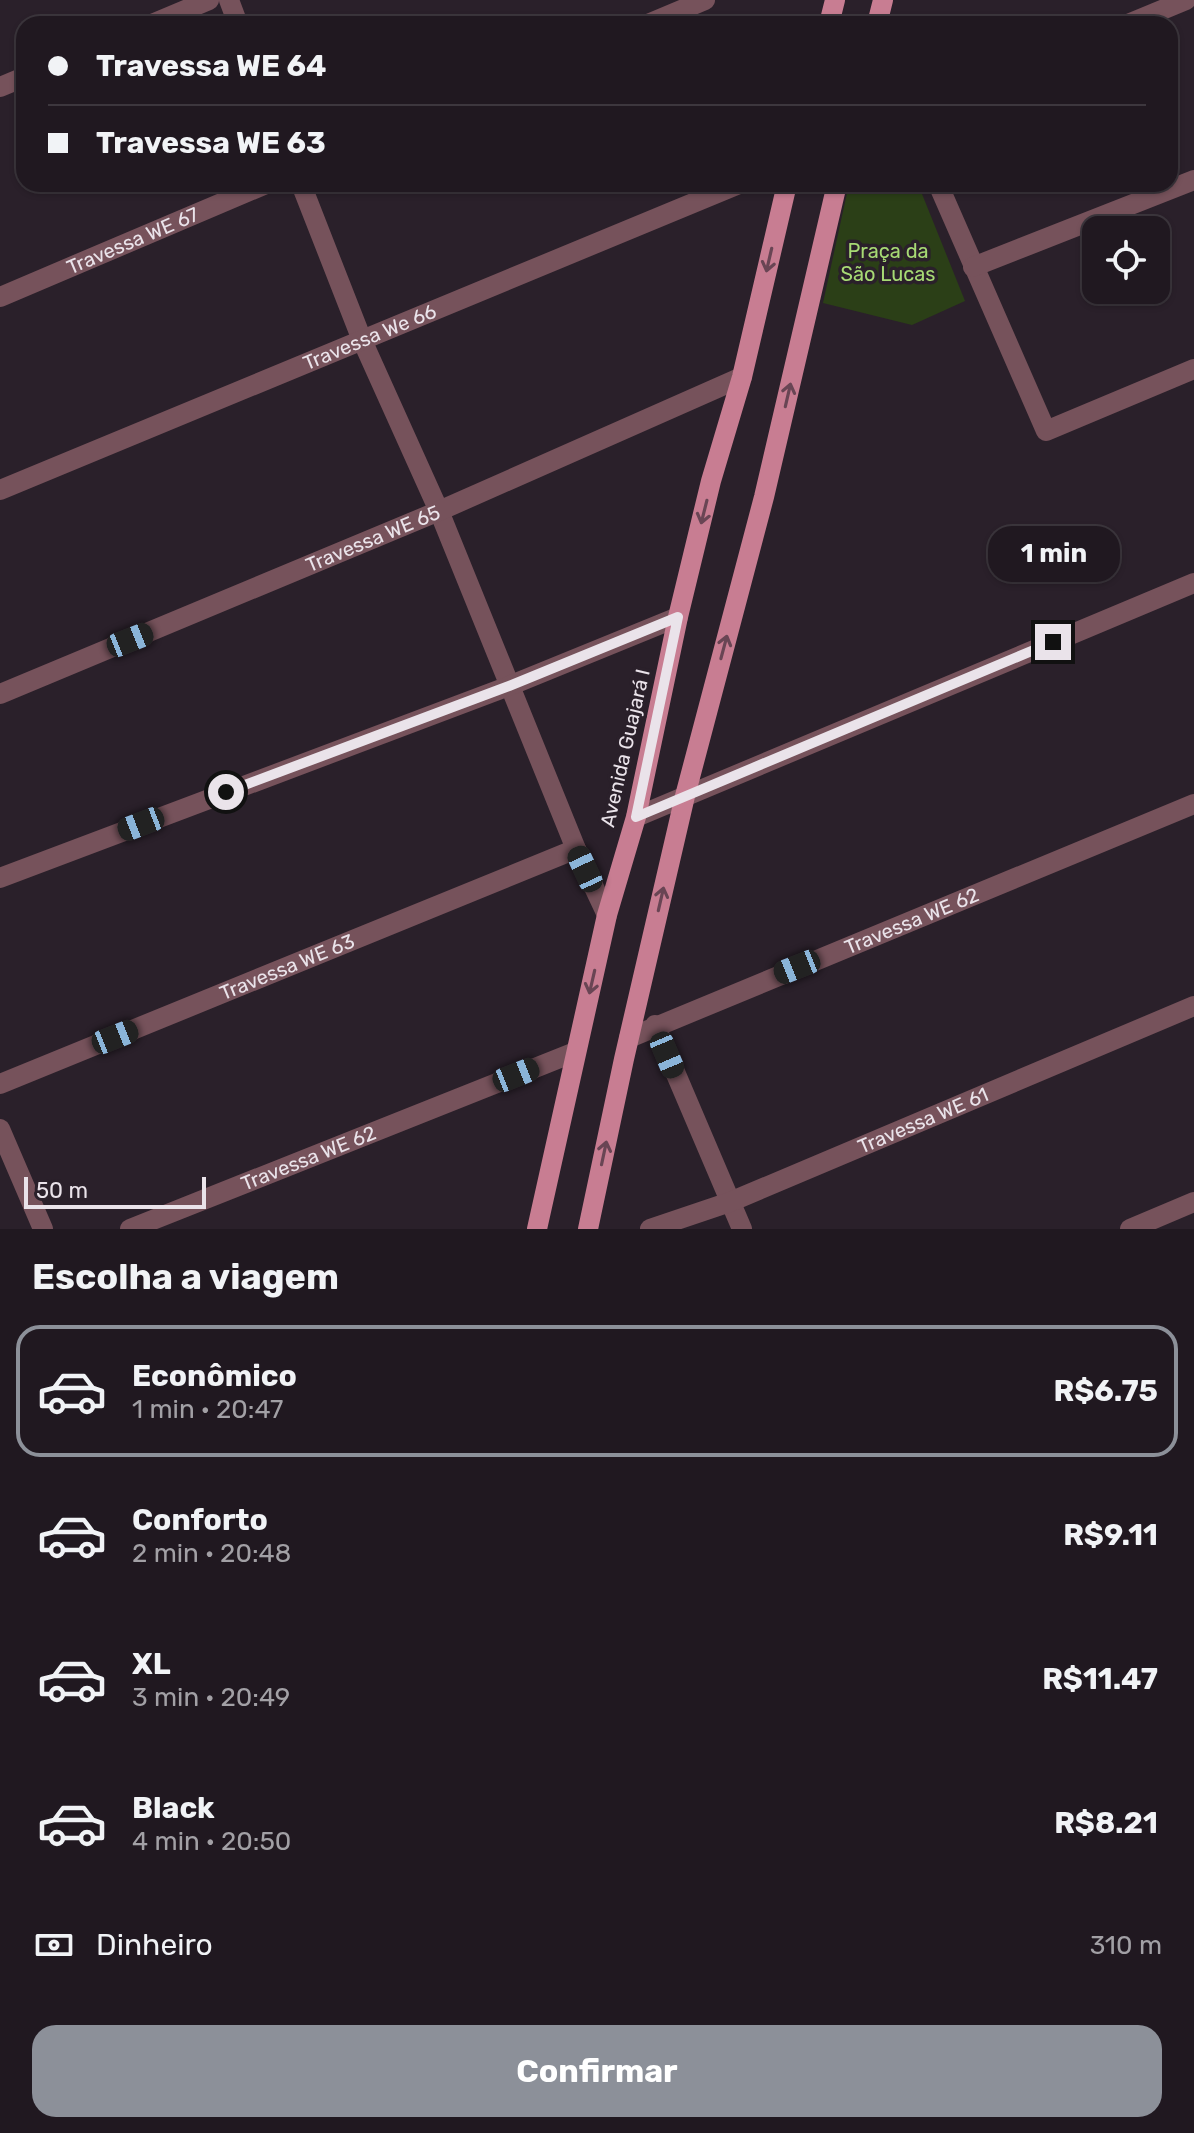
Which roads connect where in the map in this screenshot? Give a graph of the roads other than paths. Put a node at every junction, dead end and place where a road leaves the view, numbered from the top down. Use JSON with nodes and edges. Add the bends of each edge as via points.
{"nodes":[{"id":1,"x":209,"y":0,"type":"edge"},
{"id":2,"x":705,"y":0,"type":"edge"},
{"id":3,"x":1186,"y":0,"type":"edge"},
{"id":4,"x":171,"y":16,"type":"edge"},
{"id":5,"x":667,"y":16,"type":"edge"},
{"id":6,"x":1147,"y":16,"type":"edge"},
{"id":7,"x":247,"y":192,"type":"edge"},
{"id":8,"x":304,"y":192,"type":"edge"},
{"id":9,"x":720,"y":192,"type":"edge"},
{"id":10,"x":785,"y":192,"type":"edge"},
{"id":11,"x":835,"y":192,"type":"edge"},
{"id":12,"x":941,"y":192,"type":"edge"},
{"id":13,"x":1164,"y":192,"type":"edge"},
{"id":14,"x":973,"y":267,"type":"junction"},
{"id":15,"x":0,"y":297,"type":"edge"},
{"id":16,"x":362,"y":340,"type":"junction"},
{"id":17,"x":1194,"y":369,"type":"edge"},
{"id":18,"x":742,"y":377,"type":"junction"},
{"id":19,"x":0,"y":490,"type":"edge"},
{"id":20,"x":439,"y":511,"type":"junction"},
{"id":21,"x":1194,"y":583,"type":"edge"},
{"id":22,"x":678,"y":617,"type":"junction"},
{"id":23,"x":509,"y":686,"type":"junction"},
{"id":24,"x":0,"y":694,"type":"edge"},
{"id":25,"x":685,"y":796,"type":"junction"},
{"id":26,"x":1194,"y":804,"type":"edge"},
{"id":27,"x":636,"y":817,"type":"junction"},
{"id":28,"x":576,"y":849,"type":"junction"},
{"id":29,"x":0,"y":878,"type":"edge"},
{"id":30,"x":607,"y":915,"type":"junction"},
{"id":31,"x":1194,"y":1006,"type":"edge"},
{"id":32,"x":655,"y":1025,"type":"junction"},
{"id":33,"x":629,"y":1038,"type":"junction"},
{"id":34,"x":575,"y":1052,"type":"junction"},
{"id":35,"x":0,"y":1084,"type":"edge"},
{"id":36,"x":0,"y":1129,"type":"edge"},
{"id":37,"x":730,"y":1202,"type":"junction"},
{"id":38,"x":1194,"y":1202,"type":"edge"},
{"id":39,"x":43,"y":1229,"type":"edge"},
{"id":40,"x":130,"y":1229,"type":"edge"},
{"id":41,"x":537,"y":1229,"type":"edge"},
{"id":42,"x":588,"y":1229,"type":"edge"},
{"id":43,"x":650,"y":1229,"type":"edge"},
{"id":44,"x":742,"y":1229,"type":"edge"},
{"id":45,"x":1130,"y":1229,"type":"edge"}],
"edges":[{"from":1,"to":4,"type":"street"},
{"from":2,"to":5,"type":"street"},
{"from":3,"to":6,"type":"street"},
{"from":7,"to":15,"type":"street","name":"Travessa WE 67"},
{"from":8,"to":16,"type":"street"},
{"from":9,"to":16,"type":"street","name":"Travessa We 66"},
{"from":10,"to":18,"type":"main road","name":"Avenida Guajará I","one_way":true},
{"from":25,"to":11,"type":"main road","one_way":true,"via":[[766,488]]},
{"from":12,"to":14,"type":"street"},
{"from":13,"to":14,"type":"street"},
{"from":14,"to":17,"type":"street","via":[[1046,431]]},
{"from":16,"to":19,"type":"street","name":"Travessa We 66"},
{"from":16,"to":20,"type":"street"},
{"from":18,"to":20,"type":"street","name":"Travessa WE 65"},
{"from":18,"to":22,"type":"main road","name":"Avenida Guajará I","one_way":true},
{"from":20,"to":23,"type":"street"},
{"from":20,"to":24,"type":"street","name":"Travessa WE 65"},
{"from":21,"to":25,"type":"street"},
{"from":22,"to":23,"type":"street"},
{"from":22,"to":27,"type":"main road","name":"Avenida Guajará I"},
{"from":23,"to":28,"type":"street"},
{"from":23,"to":29,"type":"street"},
{"from":25,"to":27,"type":"street"},
{"from":33,"to":25,"type":"main road","one_way":true},
{"from":26,"to":32,"type":"street","name":"Travessa WE 62"},
{"from":27,"to":30,"type":"main road","name":"Avenida Guajará I"},
{"from":28,"to":30,"type":"street"},
{"from":28,"to":35,"type":"street","name":"Travessa WE 63"},
{"from":30,"to":34,"type":"main road","name":"Avenida Guajará I","one_way":true},
{"from":31,"to":37,"type":"street","name":"Travessa WE 61"},
{"from":32,"to":33,"type":"street","name":"Travessa WE 62"},
{"from":32,"to":37,"type":"street"},
{"from":42,"to":33,"type":"main road","one_way":true},
{"from":34,"to":40,"type":"street","name":"Travessa WE 62"},
{"from":34,"to":41,"type":"main road","name":"Avenida Guajará I"},
{"from":36,"to":39,"type":"street"},
{"from":37,"to":43,"type":"street","name":"Travessa WE 61"},
{"from":37,"to":44,"type":"street"},
{"from":38,"to":45,"type":"street"}]}
